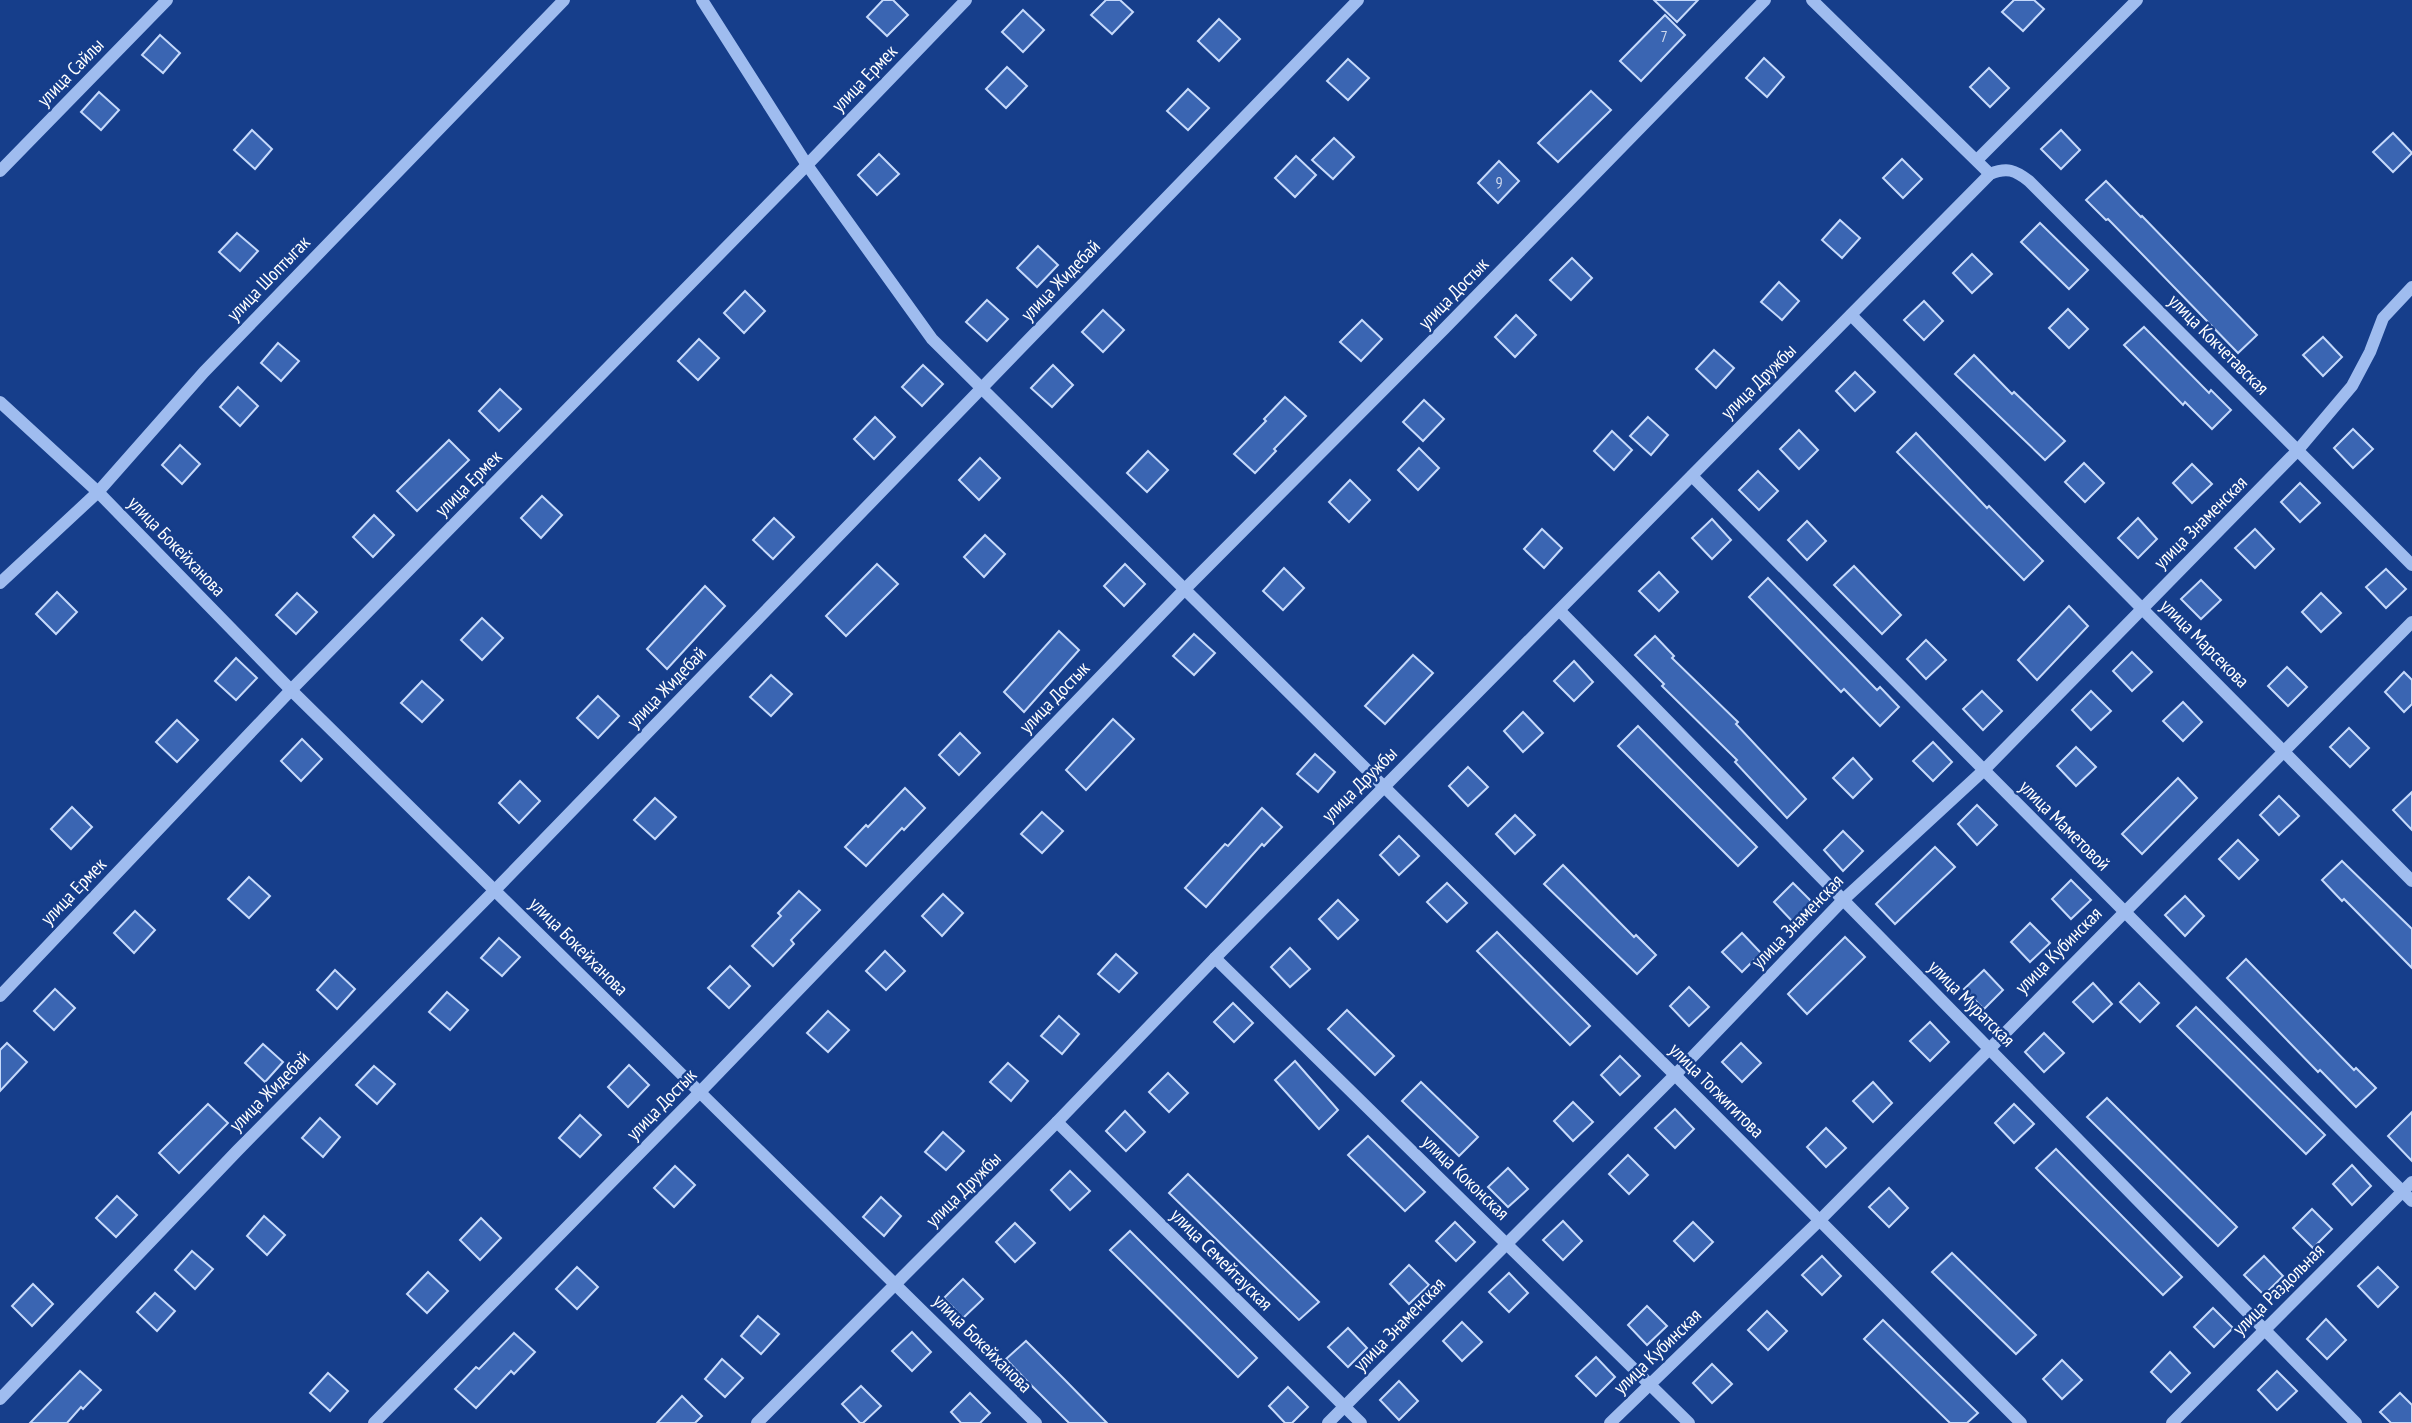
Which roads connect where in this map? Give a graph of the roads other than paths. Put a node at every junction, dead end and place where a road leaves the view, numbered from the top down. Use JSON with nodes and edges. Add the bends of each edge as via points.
{"nodes":[{"id":1,"x":167,"y":0,"type":"edge"},
{"id":2,"x":564,"y":0,"type":"edge"},
{"id":3,"x":702,"y":0,"type":"edge"},
{"id":4,"x":966,"y":0,"type":"edge"},
{"id":5,"x":1358,"y":0,"type":"edge"},
{"id":6,"x":1765,"y":0,"type":"edge"},
{"id":7,"x":1812,"y":0,"type":"edge"},
{"id":8,"x":2137,"y":0,"type":"edge"},
{"id":9,"x":1977,"y":160,"type":"junction"},
{"id":10,"x":807,"y":165,"type":"junction"},
{"id":11,"x":0,"y":171,"type":"edge"},
{"id":12,"x":1990,"y":174,"type":"junction"},
{"id":13,"x":2412,"y":287,"type":"edge"},
{"id":14,"x":1851,"y":315,"type":"junction"},
{"id":15,"x":981,"y":390,"type":"junction"},
{"id":16,"x":0,"y":402,"type":"edge"},
{"id":17,"x":2298,"y":450,"type":"junction"},
{"id":18,"x":1692,"y":476,"type":"junction"},
{"id":19,"x":98,"y":492,"type":"junction"},
{"id":20,"x":2412,"y":565,"type":"edge"},
{"id":21,"x":0,"y":583,"type":"edge"},
{"id":22,"x":1184,"y":590,"type":"junction"},
{"id":23,"x":2142,"y":607,"type":"junction"},
{"id":24,"x":1560,"y":611,"type":"junction"},
{"id":25,"x":2412,"y":622,"type":"edge"},
{"id":26,"x":291,"y":690,"type":"junction"},
{"id":27,"x":2284,"y":750,"type":"junction"},
{"id":28,"x":1983,"y":771,"type":"junction"},
{"id":29,"x":1384,"y":787,"type":"junction"},
{"id":30,"x":2412,"y":881,"type":"edge"},
{"id":31,"x":496,"y":889,"type":"junction"},
{"id":32,"x":1843,"y":900,"type":"junction"},
{"id":33,"x":2124,"y":910,"type":"junction"},
{"id":34,"x":1215,"y":958,"type":"junction"},
{"id":35,"x":0,"y":996,"type":"edge"},
{"id":36,"x":1989,"y":1047,"type":"junction"},
{"id":37,"x":1675,"y":1075,"type":"junction"},
{"id":38,"x":699,"y":1093,"type":"junction"},
{"id":39,"x":1057,"y":1122,"type":"junction"},
{"id":40,"x":2412,"y":1182,"type":"edge"},
{"id":41,"x":2402,"y":1192,"type":"junction"},
{"id":42,"x":2412,"y":1201,"type":"edge"},
{"id":43,"x":1819,"y":1221,"type":"junction"},
{"id":44,"x":1506,"y":1243,"type":"junction"},
{"id":45,"x":895,"y":1284,"type":"junction"},
{"id":46,"x":2264,"y":1331,"type":"junction"},
{"id":47,"x":1650,"y":1384,"type":"junction"},
{"id":48,"x":0,"y":1399,"type":"edge"},
{"id":49,"x":1344,"y":1407,"type":"junction"},
{"id":50,"x":374,"y":1423,"type":"edge"},
{"id":51,"x":757,"y":1423,"type":"edge"},
{"id":52,"x":1036,"y":1423,"type":"edge"},
{"id":53,"x":1328,"y":1423,"type":"edge"},
{"id":54,"x":1361,"y":1423,"type":"edge"},
{"id":55,"x":1610,"y":1423,"type":"edge"},
{"id":56,"x":1689,"y":1423,"type":"edge"},
{"id":57,"x":2021,"y":1423,"type":"edge"},
{"id":58,"x":2172,"y":1423,"type":"edge"},
{"id":59,"x":2356,"y":1423,"type":"edge"}],
"edges":[{"from":1,"to":11,"type":"street","name":"улица Сайлы"},
{"from":2,"to":19,"type":"street","name":"улица Шоптыгак","via":[[204,372]]},
{"from":3,"to":10,"type":"street","name":"улица Тогжигитова"},
{"from":4,"to":10,"type":"street","name":"улица Ермек"},
{"from":5,"to":15,"type":"street","name":"улица Жидебай"},
{"from":6,"to":22,"type":"street","name":"улица Достык"},
{"from":7,"to":9,"type":"street"},
{"from":8,"to":9,"type":"street"},
{"from":9,"to":12,"type":"street"},
{"from":10,"to":15,"type":"street","name":"улица Тогжигитова","via":[[932,339]]},
{"from":10,"to":26,"type":"street","name":"улица Ермек"},
{"from":12,"to":14,"type":"street","name":"улица Дружбы"},
{"from":12,"to":17,"type":"street","name":"улица Кокчетавская","via":[[2015,170],[2029,181]]},
{"from":13,"to":17,"type":"street","name":"улица Знаменская","via":[[2383,318],[2352,386]]},
{"from":14,"to":18,"type":"street","name":"улица Дружбы"},
{"from":14,"to":23,"type":"street","name":"улица Марсекова"},
{"from":15,"to":22,"type":"street","name":"улица Тогжигитова"},
{"from":15,"to":31,"type":"street","name":"улица Жидебай"},
{"from":16,"to":19,"type":"street","name":"улица Бокейханова"},
{"from":17,"to":20,"type":"street","name":"улица Кокчетавская"},
{"from":17,"to":23,"type":"street","name":"улица Знаменская"},
{"from":18,"to":24,"type":"street","name":"улица Дружбы"},
{"from":18,"to":28,"type":"street","name":"улица Маметовой"},
{"from":19,"to":21,"type":"street","name":"улица Шоптыгак"},
{"from":19,"to":26,"type":"street","name":"улица Бокейханова"},
{"from":22,"to":29,"type":"street","name":"улица Тогжигитова"},
{"from":22,"to":38,"type":"street","name":"улица Достык"},
{"from":23,"to":27,"type":"street","name":"улица Марсекова"},
{"from":23,"to":28,"type":"street","name":"улица Знаменская"},
{"from":24,"to":29,"type":"street","name":"улица Дружбы"},
{"from":24,"to":32,"type":"street","name":"улица Муратская"},
{"from":25,"to":27,"type":"street","name":"улица Кубинская"},
{"from":26,"to":31,"type":"street","name":"улица Бокейханова"},
{"from":26,"to":35,"type":"street","name":"улица Ермек"},
{"from":27,"to":30,"type":"street","name":"улица Марсекова"},
{"from":27,"to":33,"type":"street","name":"улица Кубинская"},
{"from":28,"to":32,"type":"street","name":"улица Знаменская"},
{"from":28,"to":33,"type":"street","name":"улица Маметовой"},
{"from":29,"to":34,"type":"street","name":"улица Дружбы"},
{"from":29,"to":37,"type":"street","name":"улица Тогжигитова"},
{"from":31,"to":38,"type":"street","name":"улица Бокейханова"},
{"from":31,"to":48,"type":"street","name":"улица Жидебай"},
{"from":32,"to":36,"type":"street","name":"улица Муратская"},
{"from":32,"to":37,"type":"street","name":"улица Знаменская"},
{"from":33,"to":36,"type":"street","name":"улица Кубинская"},
{"from":33,"to":41,"type":"street","name":"улица Маметовой"},
{"from":34,"to":39,"type":"street","name":"улица Дружбы"},
{"from":34,"to":44,"type":"street","name":"улица Коконская"},
{"from":36,"to":43,"type":"street","name":"улица Кубинская"},
{"from":36,"to":46,"type":"street","name":"улица Муратская"},
{"from":37,"to":43,"type":"street","name":"улица Тогжигитова"},
{"from":37,"to":44,"type":"street","name":"улица Знаменская"},
{"from":38,"to":45,"type":"street","name":"улица Бокейханова"},
{"from":38,"to":50,"type":"street","name":"улица Достык"},
{"from":39,"to":45,"type":"street","name":"улица Дружбы"},
{"from":39,"to":49,"type":"street","name":"улица Семейтауская"},
{"from":40,"to":41,"type":"street","name":"улица Раздольная"},
{"from":41,"to":42,"type":"street","name":"улица Маметовой"},
{"from":41,"to":46,"type":"street","name":"улица Раздольная"},
{"from":43,"to":47,"type":"street","name":"улица Кубинская"},
{"from":43,"to":57,"type":"street","name":"улица Тогжигитова"},
{"from":44,"to":47,"type":"street","name":"улица Коконская"},
{"from":44,"to":49,"type":"street","name":"улица Знаменская"},
{"from":45,"to":51,"type":"street","name":"улица Дружбы"},
{"from":45,"to":52,"type":"street","name":"улица Бокейханова"},
{"from":46,"to":58,"type":"street","name":"улица Раздольная"},
{"from":46,"to":59,"type":"street","name":"улица Муратская"},
{"from":47,"to":55,"type":"street","name":"улица Кубинская"},
{"from":47,"to":56,"type":"street","name":"улица Коконская"},
{"from":49,"to":53,"type":"street","name":"улица Знаменская"},
{"from":49,"to":54,"type":"street","name":"улица Семейтауская"}]}
